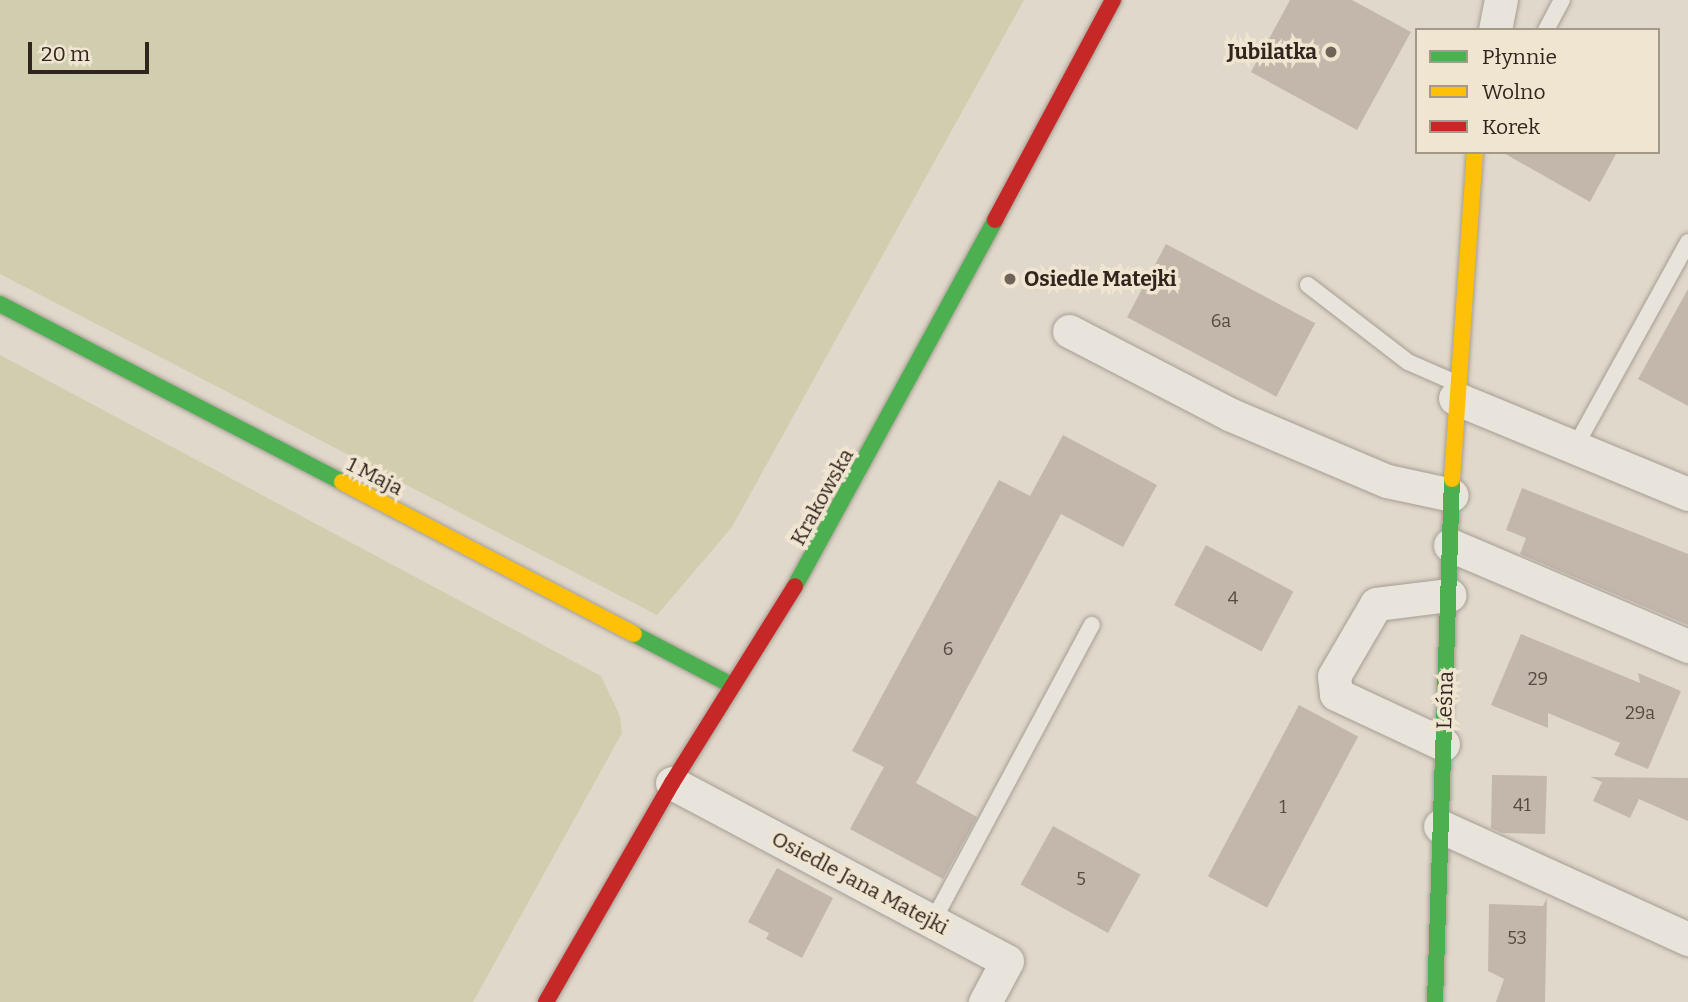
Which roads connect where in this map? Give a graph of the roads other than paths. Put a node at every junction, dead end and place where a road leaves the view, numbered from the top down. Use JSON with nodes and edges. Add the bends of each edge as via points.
{"nodes":[{"id":1,"x":1113,"y":0,"type":"edge"},
{"id":2,"x":1501,"y":0,"type":"edge"},
{"id":3,"x":1562,"y":0,"type":"edge"},
{"id":4,"x":1495,"y":28,"type":"edge"},
{"id":5,"x":1547,"y":28,"type":"edge"},
{"id":6,"x":1475,"y":154,"type":"edge"},
{"id":7,"x":1688,"y":242,"type":"edge"},
{"id":8,"x":1308,"y":285,"type":"dead end"},
{"id":9,"x":0,"y":304,"type":"edge"},
{"id":10,"x":1069,"y":331,"type":"dead end"},
{"id":11,"x":1455,"y":391,"type":"junction"},
{"id":12,"x":1575,"y":447,"type":"junction"},
{"id":13,"x":1688,"y":494,"type":"edge"},
{"id":14,"x":1451,"y":495,"type":"junction"},
{"id":15,"x":1450,"y":545,"type":"junction"},
{"id":16,"x":1449,"y":595,"type":"junction"},
{"id":17,"x":1092,"y":625,"type":"dead end"},
{"id":18,"x":1688,"y":646,"type":"edge"},
{"id":19,"x":731,"y":685,"type":"junction"},
{"id":20,"x":1443,"y":744,"type":"junction"},
{"id":21,"x":672,"y":782,"type":"junction"},
{"id":22,"x":1440,"y":826,"type":"junction"},
{"id":23,"x":933,"y":921,"type":"junction"},
{"id":24,"x":1688,"y":939,"type":"edge"},
{"id":25,"x":546,"y":1002,"type":"edge"},
{"id":26,"x":985,"y":1002,"type":"edge"},
{"id":27,"x":1435,"y":1002,"type":"edge"}],
"edges":[{"from":1,"to":19,"type":"street","name":"Krakowska","via":[[818,549]]},
{"from":2,"to":4,"type":"street"},
{"from":3,"to":5,"type":"lane"},
{"from":6,"to":11,"type":"street","name":"Leśna"},
{"from":7,"to":12,"type":"lane"},
{"from":8,"to":11,"type":"lane","via":[[1408,362]]},
{"from":9,"to":19,"type":"street","name":"1 Maja"},
{"from":10,"to":14,"type":"street","via":[[1229,414],[1387,481]]},
{"from":11,"to":12,"type":"street"},
{"from":11,"to":14,"type":"street","name":"Leśna"},
{"from":12,"to":13,"type":"street"},
{"from":14,"to":15,"type":"street","name":"Leśna"},
{"from":15,"to":16,"type":"street","name":"Leśna"},
{"from":15,"to":18,"type":"street"},
{"from":16,"to":20,"type":"street","name":"Leśna"},
{"from":16,"to":20,"type":"street","via":[[1376,604],[1334,676],[1336,694]]},
{"from":17,"to":23,"type":"lane"},
{"from":19,"to":21,"type":"street","name":"Krakowska"},
{"from":20,"to":22,"type":"street","name":"Leśna"},
{"from":21,"to":23,"type":"street","name":"Osiedle Jana Matejki"},
{"from":21,"to":25,"type":"street","name":"Krakowska"},
{"from":22,"to":24,"type":"street"},
{"from":22,"to":27,"type":"street","name":"Leśna"},
{"from":23,"to":26,"type":"street","name":"Osiedle Jana Matejki","via":[[1007,961]]}]}
